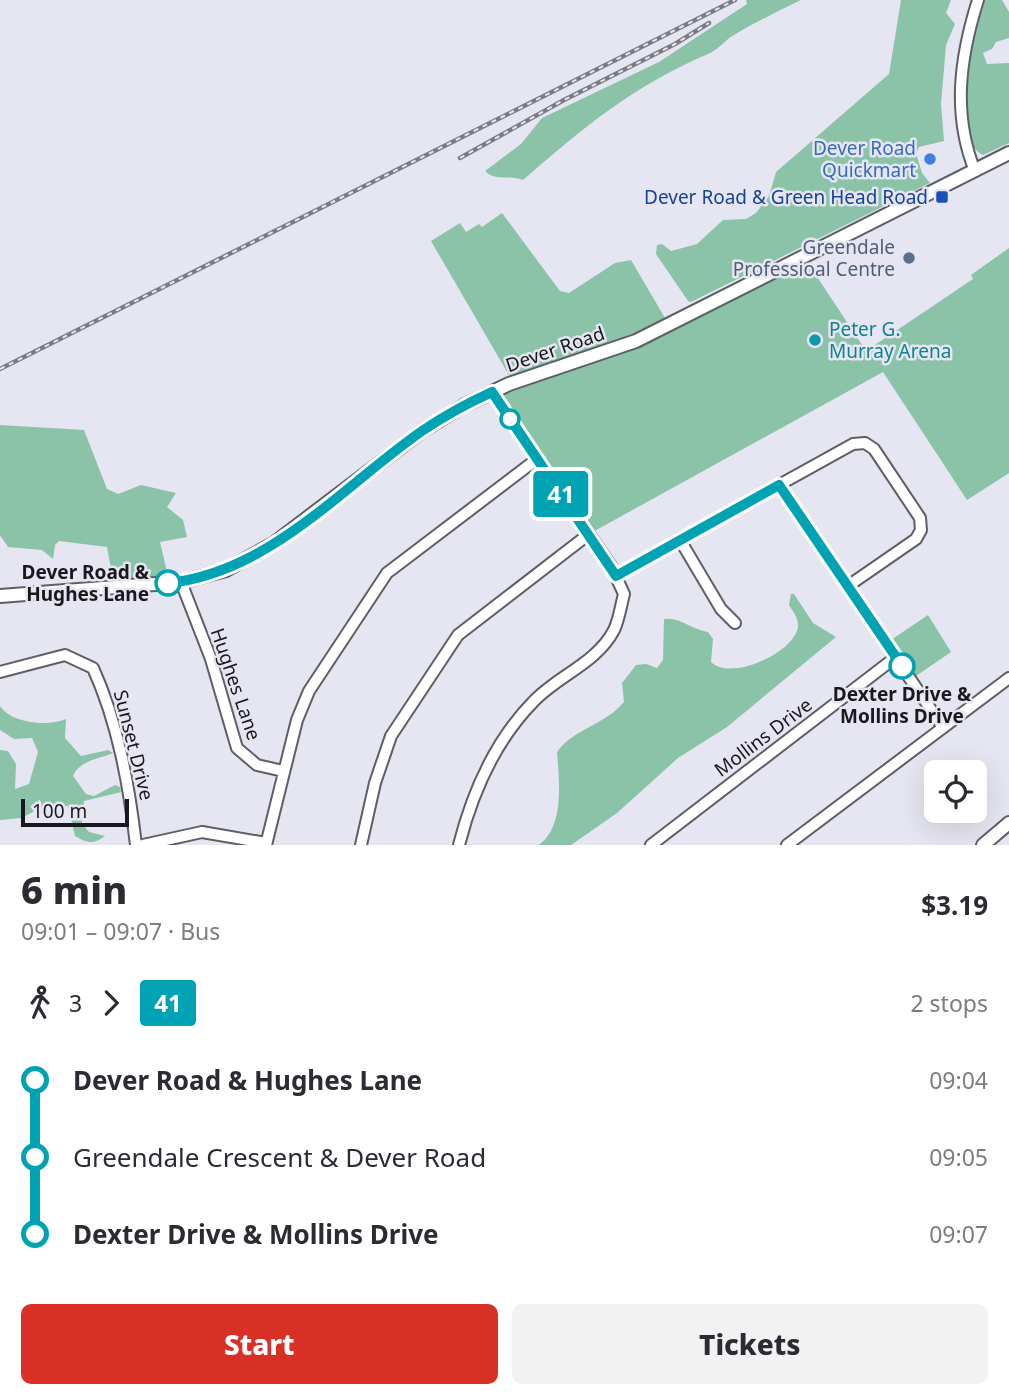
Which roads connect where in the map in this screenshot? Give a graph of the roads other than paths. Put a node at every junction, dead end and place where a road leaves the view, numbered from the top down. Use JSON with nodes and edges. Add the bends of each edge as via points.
{"nodes":[{"id":1,"x":978,"y":0,"type":"edge"},
{"id":2,"x":1009,"y":153,"type":"edge"},
{"id":3,"x":975,"y":171,"type":"junction"},
{"id":4,"x":492,"y":392,"type":"junction"},
{"id":5,"x":537,"y":459,"type":"junction"},
{"id":6,"x":779,"y":485,"type":"junction"},
{"id":7,"x":589,"y":534,"type":"junction"},
{"id":8,"x":680,"y":540,"type":"junction"},
{"id":9,"x":616,"y":576,"type":"junction"},
{"id":10,"x":181,"y":582,"type":"junction"},
{"id":11,"x":848,"y":586,"type":"junction"},
{"id":12,"x":0,"y":596,"type":"edge"},
{"id":13,"x":736,"y":622,"type":"dead end"},
{"id":14,"x":896,"y":657,"type":"junction"},
{"id":15,"x":0,"y":672,"type":"edge"},
{"id":16,"x":1009,"y":678,"type":"edge"},
{"id":17,"x":942,"y":726,"type":"junction"},
{"id":18,"x":283,"y":771,"type":"junction"},
{"id":19,"x":1009,"y":823,"type":"edge"},
{"id":20,"x":266,"y":844,"type":"edge"},
{"id":21,"x":136,"y":845,"type":"edge"},
{"id":22,"x":143,"y":845,"type":"edge"},
{"id":23,"x":362,"y":845,"type":"edge"},
{"id":24,"x":459,"y":845,"type":"edge"},
{"id":25,"x":651,"y":845,"type":"edge"},
{"id":26,"x":787,"y":845,"type":"edge"},
{"id":27,"x":983,"y":845,"type":"edge"}],
"edges":[{"from":1,"to":3,"type":"street","via":[[960,87],[964,138]]},
{"from":2,"to":3,"type":"main road","name":"Dever Road"},
{"from":3,"to":4,"type":"main road","name":"Dever Road","via":[[636,341]]},
{"from":4,"to":5,"type":"street"},
{"from":4,"to":10,"type":"main road","name":"Dever Road","via":[[422,431],[258,554],[212,575]]},
{"from":5,"to":7,"type":"street"},
{"from":5,"to":18,"type":"street","via":[[387,573],[309,691]]},
{"from":6,"to":8,"type":"street"},
{"from":6,"to":11,"type":"street"},
{"from":6,"to":11,"type":"street","via":[[853,444],[865,443],[874,449],[920,518],[921,530],[916,539]]},
{"from":7,"to":9,"type":"street"},
{"from":7,"to":23,"type":"street","via":[[458,635],[391,736]]},
{"from":8,"to":9,"type":"street"},
{"from":8,"to":13,"type":"street","via":[[721,609]]},
{"from":9,"to":24,"type":"street","via":[[624,594],[614,630],[593,655],[533,701],[508,735],[477,786]]},
{"from":10,"to":12,"type":"main road","name":"Dever Road"},
{"from":10,"to":18,"type":"street","name":"Hughes Lane","via":[[211,659],[237,748],[257,765]]},
{"from":11,"to":14,"type":"street"},
{"from":14,"to":17,"type":"street"},
{"from":14,"to":25,"type":"street","name":"Mollins Drive"},
{"from":15,"to":21,"type":"street","name":"Sunset Drive","via":[[65,655],[93,668],[108,702]]},
{"from":16,"to":17,"type":"street"},
{"from":17,"to":26,"type":"street"},
{"from":18,"to":20,"type":"street"},
{"from":19,"to":27,"type":"main road"},
{"from":20,"to":22,"type":"street","via":[[202,832]]}]}
